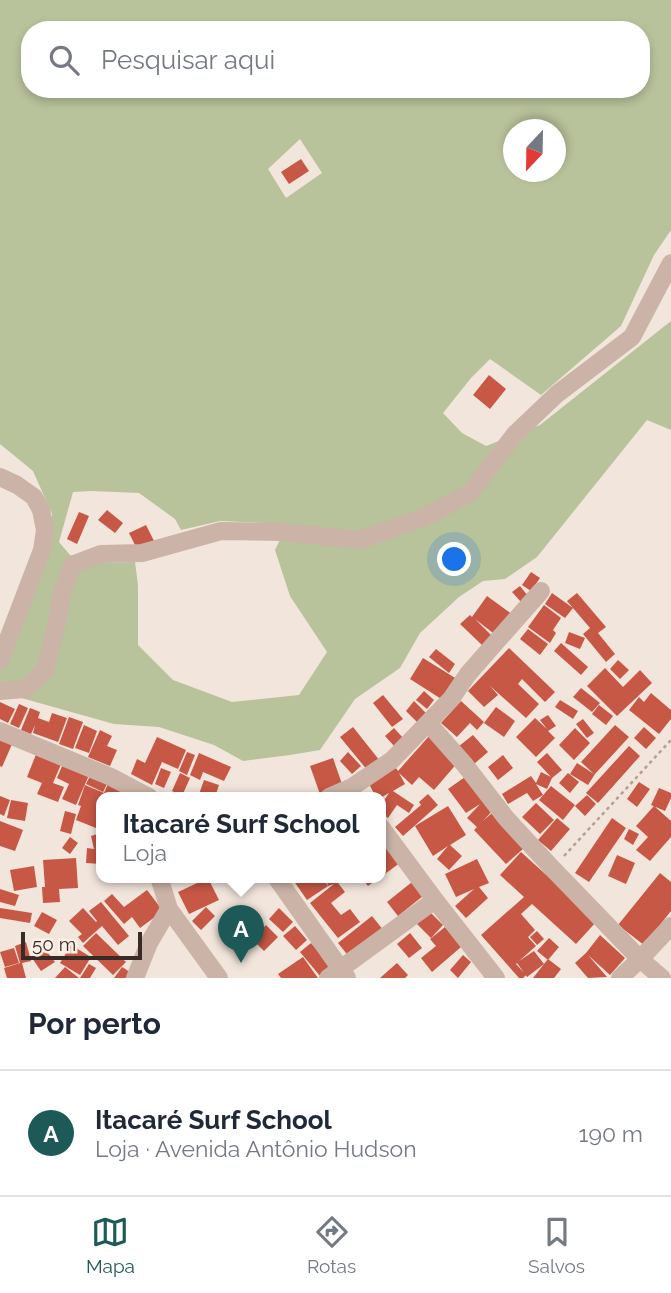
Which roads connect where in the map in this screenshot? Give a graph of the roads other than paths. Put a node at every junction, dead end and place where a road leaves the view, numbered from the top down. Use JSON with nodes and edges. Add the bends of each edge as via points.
{"nodes":[{"id":1,"x":671,"y":262,"type":"edge"},
{"id":2,"x":0,"y":477,"type":"edge"},
{"id":3,"x":541,"y":591,"type":"dead end"},
{"id":4,"x":0,"y":660,"type":"edge"},
{"id":5,"x":0,"y":691,"type":"edge"},
{"id":6,"x":428,"y":723,"type":"junction"},
{"id":7,"x":0,"y":731,"type":"edge"},
{"id":8,"x":140,"y":792,"type":"edge"},
{"id":9,"x":356,"y":792,"type":"edge"},
{"id":10,"x":386,"y":834,"type":"edge"},
{"id":11,"x":161,"y":883,"type":"edge"},
{"id":12,"x":280,"y":883,"type":"edge"},
{"id":13,"x":435,"y":900,"type":"junction"},
{"id":14,"x":169,"y":909,"type":"junction"},
{"id":15,"x":671,"y":926,"type":"edge"},
{"id":16,"x":640,"y":959,"type":"junction"},
{"id":17,"x":338,"y":975,"type":"edge"},
{"id":18,"x":135,"y":978,"type":"edge"},
{"id":19,"x":219,"y":978,"type":"edge"},
{"id":20,"x":496,"y":978,"type":"edge"},
{"id":21,"x":620,"y":978,"type":"edge"},
{"id":22,"x":662,"y":978,"type":"edge"}],
"edges":[{"from":1,"to":5,"type":"street","via":[[632,337],[556,394],[514,434],[470,493],[423,517],[360,540],[221,531],[142,553],[101,554],[72,565],[46,670],[25,690]]},
{"from":2,"to":4,"type":"street","via":[[34,497],[45,530],[42,550]]},
{"from":3,"to":6,"type":"street"},
{"from":6,"to":9,"type":"street"},
{"from":6,"to":16,"type":"street","via":[[506,818]]},
{"from":7,"to":8,"type":"street"},
{"from":10,"to":13,"type":"street"},
{"from":11,"to":14,"type":"street"},
{"from":12,"to":17,"type":"street"},
{"from":13,"to":17,"type":"street"},
{"from":13,"to":20,"type":"street"},
{"from":14,"to":18,"type":"street"},
{"from":14,"to":19,"type":"street"},
{"from":15,"to":16,"type":"street"},
{"from":16,"to":21,"type":"street"},
{"from":16,"to":22,"type":"street"}]}
